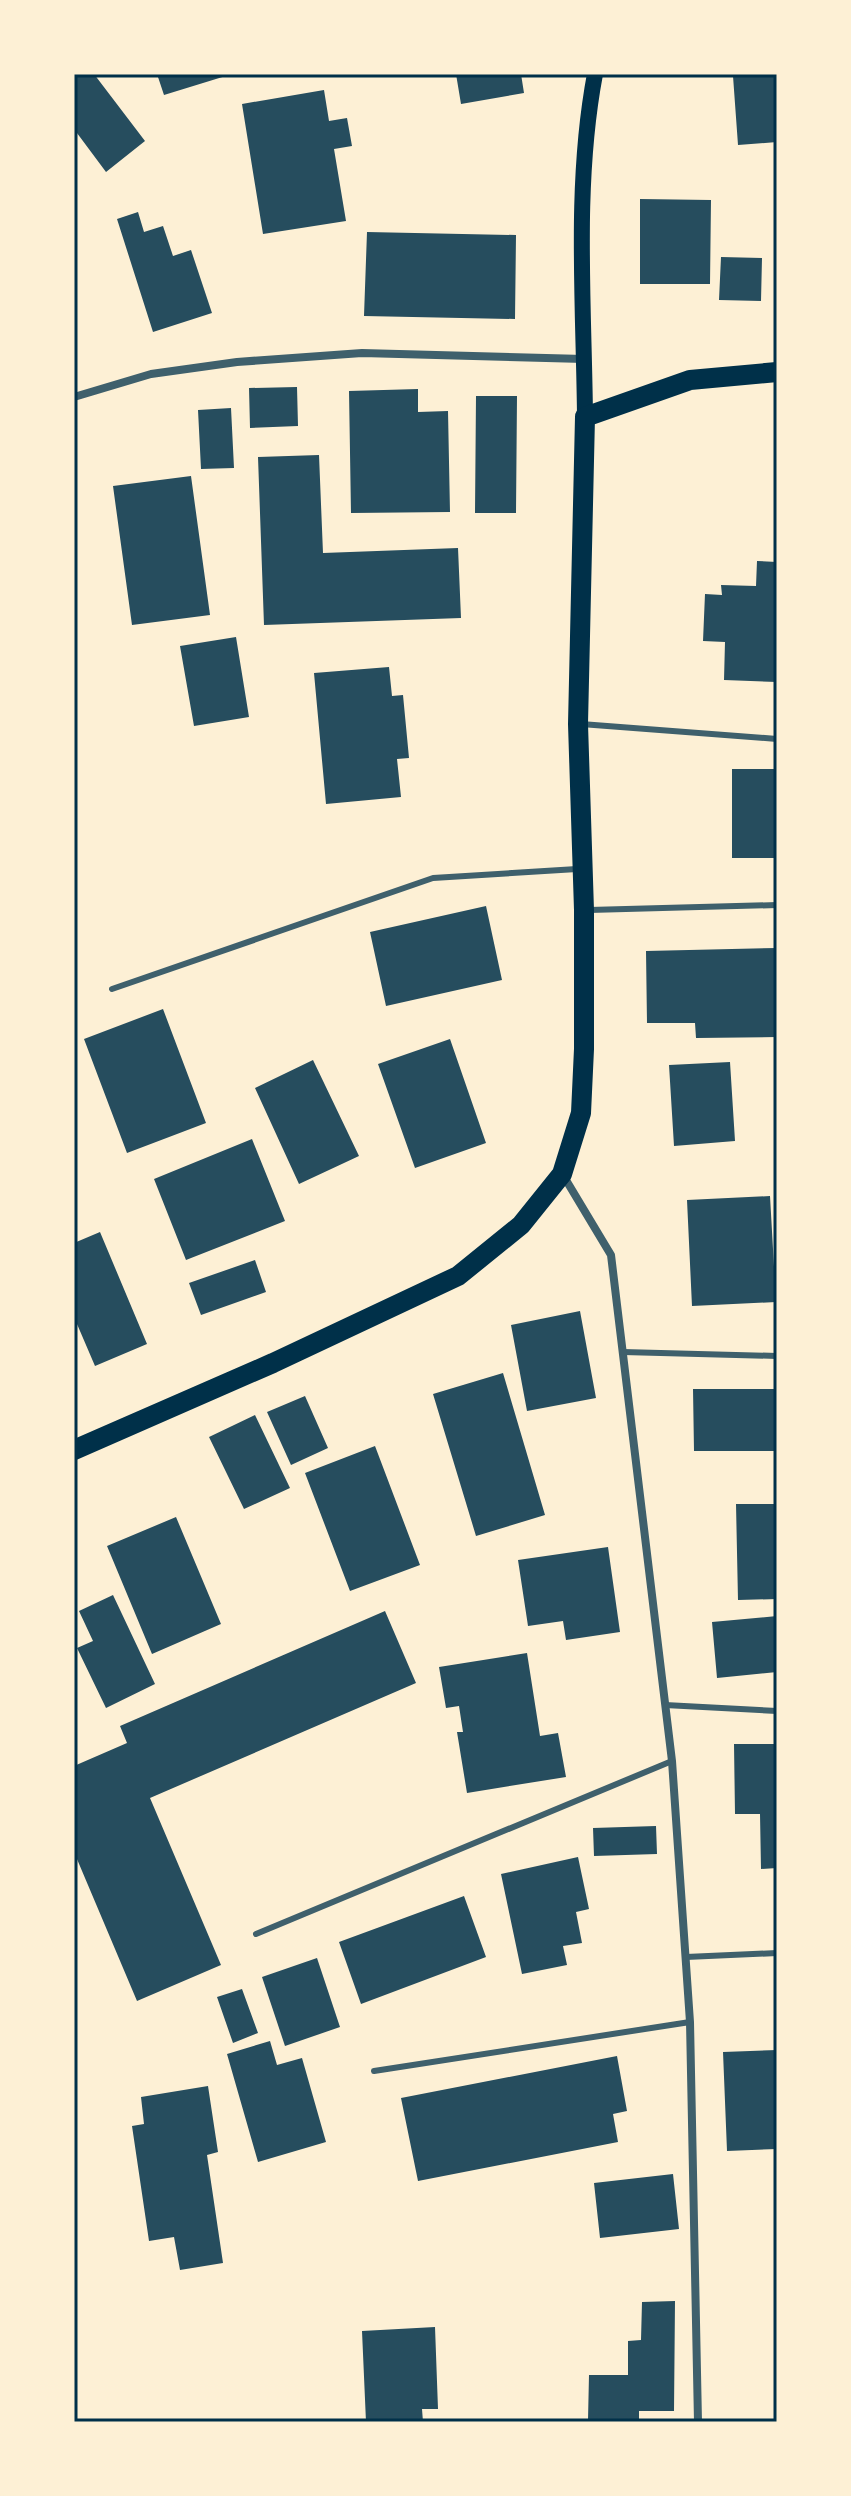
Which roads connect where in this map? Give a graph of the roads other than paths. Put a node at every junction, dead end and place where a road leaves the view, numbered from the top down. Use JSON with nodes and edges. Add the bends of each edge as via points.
{"nodes":[{"id":1,"x":595,"y":74,"type":"edge"},
{"id":2,"x":584,"y":359,"type":"junction"},
{"id":3,"x":777,"y":372,"type":"edge"},
{"id":4,"x":74,"y":397,"type":"edge"},
{"id":5,"x":585,"y":417,"type":"junction"},
{"id":6,"x":578,"y":724,"type":"junction"},
{"id":7,"x":777,"y":739,"type":"edge"},
{"id":8,"x":583,"y":869,"type":"junction"},
{"id":9,"x":777,"y":905,"type":"edge"},
{"id":10,"x":584,"y":910,"type":"junction"},
{"id":11,"x":112,"y":989,"type":"dead end"},
{"id":12,"x":562,"y":1174,"type":"junction"},
{"id":13,"x":623,"y":1352,"type":"junction"},
{"id":14,"x":777,"y":1356,"type":"edge"},
{"id":15,"x":74,"y":1450,"type":"edge"},
{"id":16,"x":665,"y":1705,"type":"junction"},
{"id":17,"x":777,"y":1711,"type":"edge"},
{"id":18,"x":672,"y":1761,"type":"junction"},
{"id":19,"x":256,"y":1934,"type":"dead end"},
{"id":20,"x":777,"y":1953,"type":"edge"},
{"id":21,"x":686,"y":1957,"type":"junction"},
{"id":22,"x":690,"y":2022,"type":"junction"},
{"id":23,"x":374,"y":2071,"type":"dead end"},
{"id":24,"x":698,"y":2422,"type":"edge"}],
"edges":[{"from":1,"to":2,"type":"main road","via":[[582,221]]},
{"from":2,"to":4,"type":"street","via":[[362,353],[237,362],[151,374]]},
{"from":2,"to":5,"type":"main road"},
{"from":3,"to":5,"type":"main road","via":[[690,380]]},
{"from":5,"to":6,"type":"main road"},
{"from":6,"to":7,"type":"lane"},
{"from":6,"to":8,"type":"main road"},
{"from":8,"to":10,"type":"main road"},
{"from":8,"to":11,"type":"lane","via":[[433,878]]},
{"from":9,"to":10,"type":"lane"},
{"from":10,"to":12,"type":"main road","via":[[581,1113]]},
{"from":12,"to":13,"type":"street","via":[[611,1255]]},
{"from":12,"to":15,"type":"main road","via":[[521,1225],[458,1276]]},
{"from":13,"to":14,"type":"lane"},
{"from":13,"to":16,"type":"street"},
{"from":16,"to":17,"type":"lane"},
{"from":16,"to":18,"type":"street"},
{"from":18,"to":19,"type":"lane"},
{"from":18,"to":21,"type":"street"},
{"from":20,"to":21,"type":"lane"},
{"from":21,"to":22,"type":"street"},
{"from":22,"to":23,"type":"lane"},
{"from":22,"to":24,"type":"street"}]}
